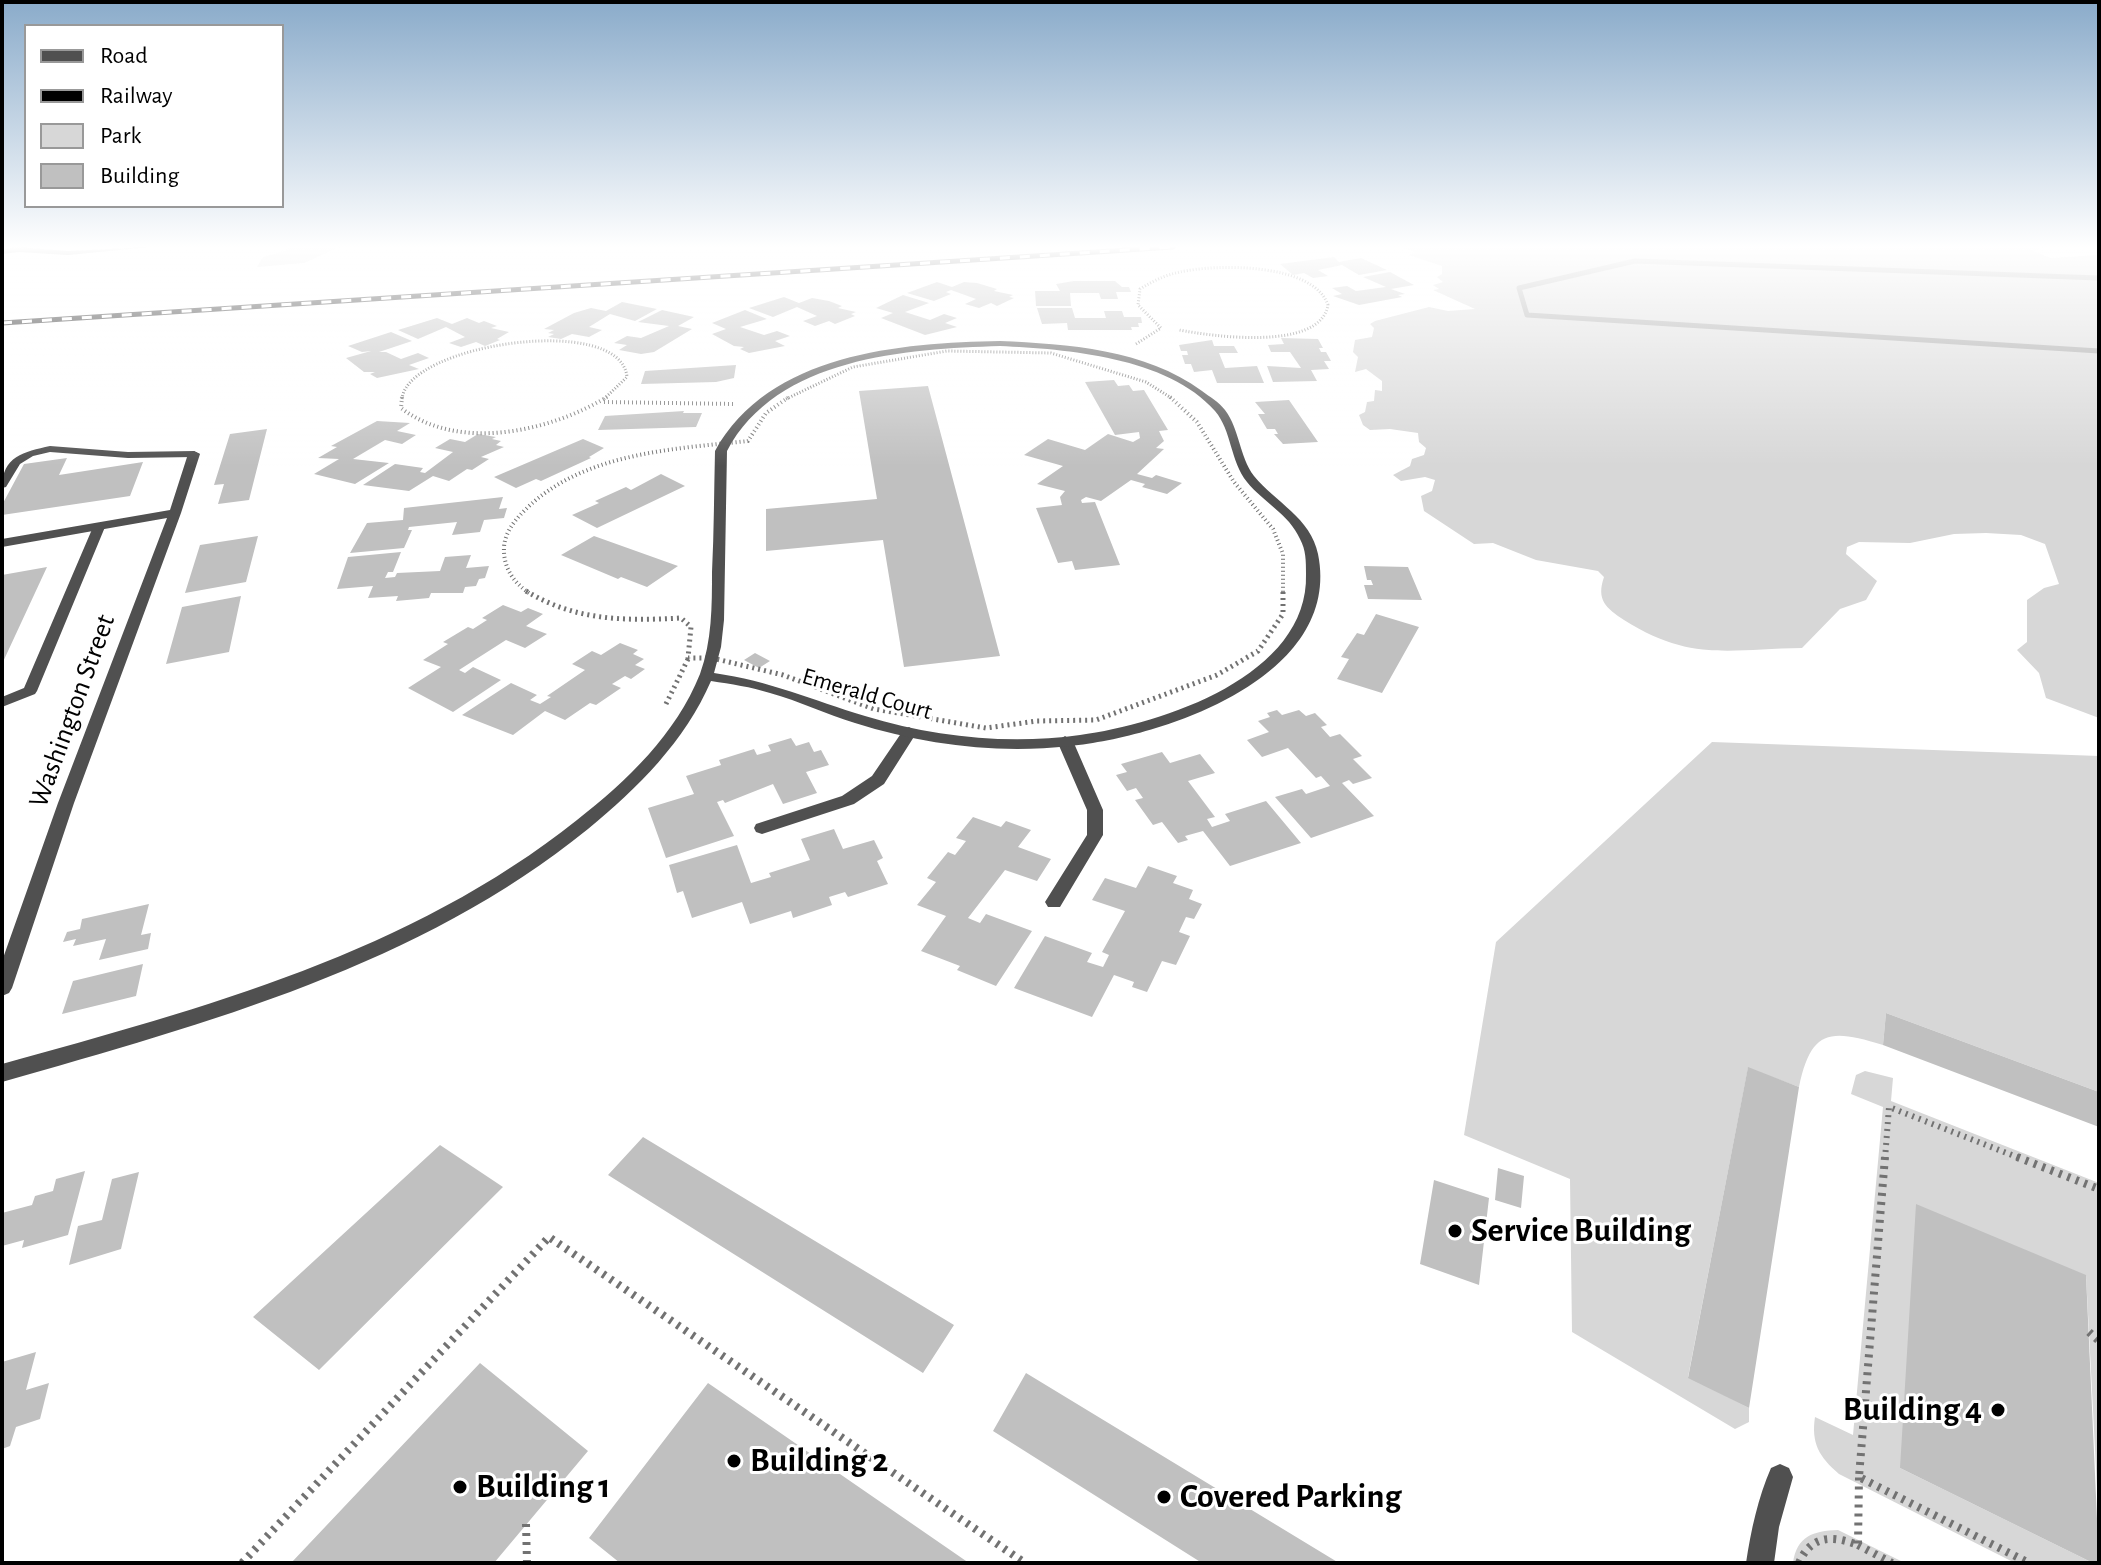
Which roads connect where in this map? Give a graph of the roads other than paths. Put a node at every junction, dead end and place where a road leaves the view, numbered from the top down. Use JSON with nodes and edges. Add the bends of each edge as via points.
{"nodes":[{"id":1,"x":2,"y":485,"type":"edge"},
{"id":2,"x":175,"y":513,"type":"junction"},
{"id":3,"x":99,"y":527,"type":"junction"},
{"id":4,"x":2,"y":543,"type":"edge"},
{"id":5,"x":706,"y":676,"type":"junction"},
{"id":6,"x":2,"y":702,"type":"edge"},
{"id":7,"x":909,"y":732,"type":"junction"},
{"id":8,"x":1065,"y":741,"type":"junction"},
{"id":9,"x":762,"y":828,"type":"dead end"},
{"id":10,"x":1054,"y":902,"type":"dead end"},
{"id":11,"x":2,"y":988,"type":"edge"},
{"id":12,"x":2,"y":1073,"type":"edge"},
{"id":13,"x":1780,"y":1477,"type":"dead end"},
{"id":14,"x":1760,"y":1563,"type":"edge"}],
"edges":[{"from":1,"to":2,"type":"street","name":"Washington Street","via":[[16,462],[50,449],[194,454]]},
{"from":2,"to":3,"type":"street"},
{"from":2,"to":11,"type":"street","name":"Washington Street"},
{"from":3,"to":4,"type":"street"},
{"from":3,"to":6,"type":"street","via":[[30,691]]},
{"from":5,"to":7,"type":"street","name":"Emerald Court","via":[[760,685]]},
{"from":5,"to":8,"type":"street","name":"Emerald Court","via":[[718,623],[724,444],[783,388],[859,358],[1001,343],[1050,346],[1162,373],[1215,405],[1227,420],[1244,470],[1306,537],[1315,572],[1308,617],[1277,659],[1225,694],[1151,723]]},
{"from":5,"to":12,"type":"street","via":[[676,728],[629,785],[551,853],[432,925],[360,958],[191,1020]]},
{"from":7,"to":8,"type":"street","name":"Emerald Court","via":[[977,743]]},
{"from":7,"to":9,"type":"street","via":[[878,780],[848,800]]},
{"from":8,"to":10,"type":"street","via":[[1095,810],[1095,835]]},
{"from":13,"to":14,"type":"street"}]}
